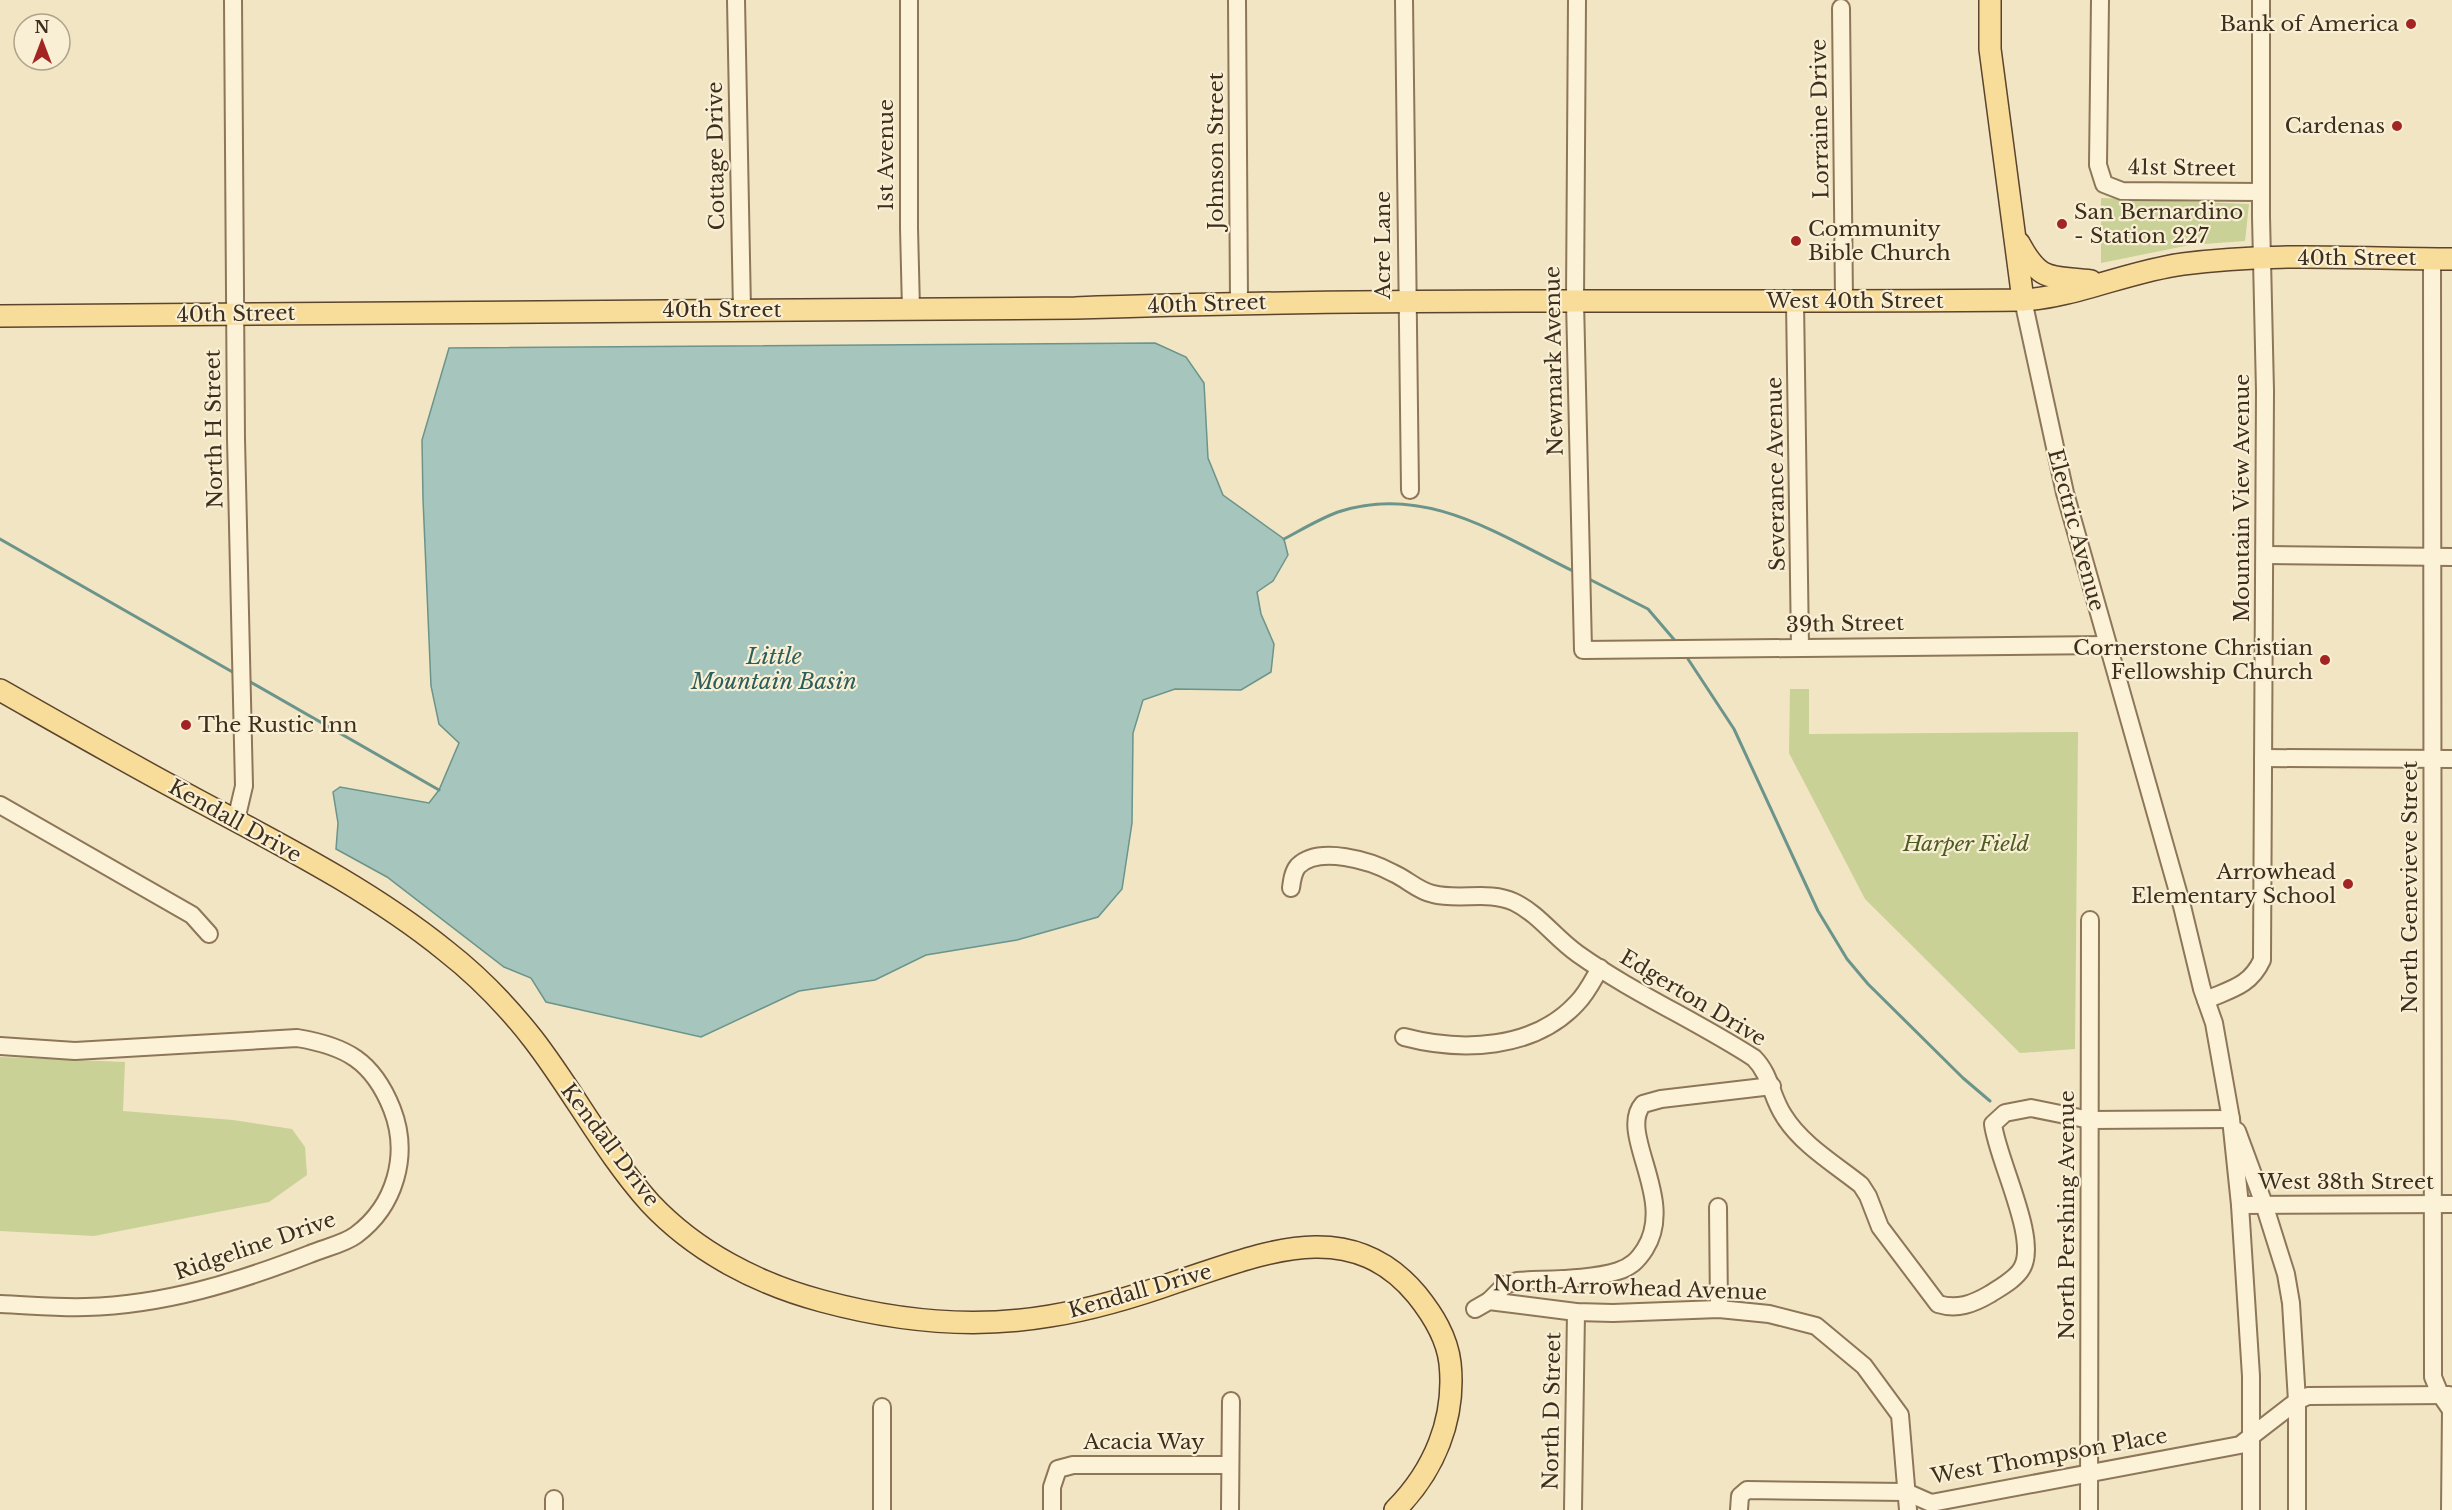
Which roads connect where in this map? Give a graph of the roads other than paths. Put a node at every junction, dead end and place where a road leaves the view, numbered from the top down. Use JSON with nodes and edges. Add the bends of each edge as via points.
{"nodes":[{"id":1,"x":233,"y":0,"type":"edge"},
{"id":2,"x":736,"y":0,"type":"edge"},
{"id":3,"x":909,"y":0,"type":"edge"},
{"id":4,"x":1237,"y":0,"type":"edge"},
{"id":5,"x":1404,"y":0,"type":"edge"},
{"id":6,"x":1577,"y":0,"type":"edge"},
{"id":7,"x":1990,"y":0,"type":"edge"},
{"id":8,"x":2100,"y":0,"type":"edge"},
{"id":9,"x":2261,"y":0,"type":"edge"},
{"id":10,"x":1841,"y":8,"type":"dead end"},
{"id":11,"x":2261,"y":192,"type":"junction"},
{"id":12,"x":2012,"y":232,"type":"junction"},
{"id":13,"x":2262,"y":258,"type":"junction"},
{"id":14,"x":2442,"y":259,"type":"edge"},
{"id":15,"x":2102,"y":282,"type":"junction"},
{"id":16,"x":2023,"y":300,"type":"junction"},
{"id":17,"x":1406,"y":301,"type":"junction"},
{"id":18,"x":1443,"y":301,"type":"joint"},
{"id":19,"x":1575,"y":301,"type":"junction"},
{"id":20,"x":1795,"y":301,"type":"junction"},
{"id":21,"x":1844,"y":301,"type":"junction"},
{"id":22,"x":1239,"y":302,"type":"junction"},
{"id":23,"x":911,"y":309,"type":"junction"},
{"id":24,"x":742,"y":310,"type":"junction"},
{"id":25,"x":235,"y":314,"type":"junction"},
{"id":26,"x":0,"y":316,"type":"edge"},
{"id":27,"x":1410,"y":490,"type":"dead end"},
{"id":28,"x":2265,"y":555,"type":"junction"},
{"id":29,"x":2432,"y":556,"type":"junction"},
{"id":30,"x":2452,"y":556,"type":"edge"},
{"id":31,"x":2108,"y":645,"type":"junction"},
{"id":32,"x":1800,"y":647,"type":"junction"},
{"id":33,"x":1583,"y":650,"type":"joint"},
{"id":34,"x":0,"y":690,"type":"edge"},
{"id":35,"x":2263,"y":758,"type":"junction"},
{"id":36,"x":2432,"y":759,"type":"junction"},
{"id":37,"x":2452,"y":759,"type":"edge"},
{"id":38,"x":0,"y":805,"type":"edge"},
{"id":39,"x":236,"y":820,"type":"junction"},
{"id":40,"x":1291,"y":888,"type":"dead end"},
{"id":41,"x":2090,"y":920,"type":"dead end"},
{"id":42,"x":209,"y":934,"type":"dead end"},
{"id":43,"x":1600,"y":968,"type":"junction"},
{"id":44,"x":2206,"y":1000,"type":"junction"},
{"id":45,"x":1404,"y":1037,"type":"dead end"},
{"id":46,"x":0,"y":1046,"type":"edge"},
{"id":47,"x":1772,"y":1086,"type":"junction"},
{"id":48,"x":2231,"y":1119,"type":"junction"},
{"id":49,"x":2090,"y":1120,"type":"junction"},
{"id":50,"x":2264,"y":1204,"type":"junction"},
{"id":51,"x":2433,"y":1204,"type":"junction"},
{"id":52,"x":2452,"y":1204,"type":"edge"},
{"id":53,"x":2240,"y":1205,"type":"junction"},
{"id":54,"x":1718,"y":1207,"type":"dead end"},
{"id":55,"x":0,"y":1304,"type":"edge"},
{"id":56,"x":1719,"y":1309,"type":"junction"},
{"id":57,"x":1576,"y":1312,"type":"junction"},
{"id":58,"x":2446,"y":1394,"type":"edge"},
{"id":59,"x":1231,"y":1401,"type":"dead end"},
{"id":60,"x":2297,"y":1401,"type":"junction"},
{"id":61,"x":882,"y":1407,"type":"dead end"},
{"id":62,"x":2252,"y":1436,"type":"junction"},
{"id":63,"x":1230,"y":1465,"type":"junction"},
{"id":64,"x":2090,"y":1474,"type":"junction"},
{"id":65,"x":1906,"y":1492,"type":"junction"},
{"id":66,"x":1969,"y":1496,"type":"junction"},
{"id":67,"x":882,"y":1510,"type":"edge"},
{"id":68,"x":1052,"y":1510,"type":"edge"},
{"id":69,"x":1230,"y":1510,"type":"edge"},
{"id":70,"x":1395,"y":1510,"type":"edge"},
{"id":71,"x":1573,"y":1510,"type":"edge"},
{"id":72,"x":1739,"y":1510,"type":"edge"},
{"id":73,"x":1908,"y":1510,"type":"edge"},
{"id":74,"x":1948,"y":1510,"type":"edge"},
{"id":75,"x":2090,"y":1510,"type":"edge"},
{"id":76,"x":2251,"y":1510,"type":"edge"},
{"id":77,"x":2297,"y":1510,"type":"edge"},
{"id":78,"x":2450,"y":1510,"type":"edge"}],
"edges":[{"from":1,"to":25,"type":"street","name":"North H Street"},
{"from":2,"to":24,"type":"street","name":"Cottage Drive"},
{"from":3,"to":23,"type":"street","name":"1st Avenue"},
{"from":4,"to":22,"type":"street","name":"Johnson Street"},
{"from":5,"to":17,"type":"street","name":"Acre Lane"},
{"from":6,"to":19,"type":"street","name":"Newmark Avenue"},
{"from":7,"to":12,"type":"main road","name":"Electric Avenue","via":[[1990,50]]},
{"from":8,"to":11,"type":"street","name":"41st Street","via":[[2098,165],[2104,184],[2122,191]]},
{"from":9,"to":11,"type":"street","name":"Mountain View Avenue"},
{"from":10,"to":21,"type":"street","name":"Lorraine Drive"},
{"from":11,"to":13,"type":"street","name":"Mountain View Avenue"},
{"from":12,"to":15,"type":"main road","via":[[2030,263],[2041,273]]},
{"from":12,"to":16,"type":"main road","name":"Electric Avenue"},
{"from":13,"to":14,"type":"main road","name":"40th Street"},
{"from":13,"to":15,"type":"main road","name":"West 40th Street","via":[[2180,264]]},
{"from":13,"to":28,"type":"street","name":"Mountain View Avenue"},
{"from":14,"to":29,"type":"street","name":"North Genevieve Street"},
{"from":15,"to":16,"type":"main road","name":"West 40th Street","via":[[2042,299]]},
{"from":16,"to":21,"type":"main road","name":"West 40th Street"},
{"from":16,"to":31,"type":"street","name":"Electric Avenue","via":[[2065,493]]},
{"from":17,"to":18,"type":"main road","name":"40th Street"},
{"from":17,"to":22,"type":"main road","name":"40th Street"},
{"from":17,"to":27,"type":"street","name":"Acre Lane"},
{"from":18,"to":19,"type":"main road","name":"West 40th Street"},
{"from":19,"to":20,"type":"main road","name":"West 40th Street"},
{"from":19,"to":33,"type":"street","name":"Newmark Avenue"},
{"from":20,"to":21,"type":"main road","name":"West 40th Street"},
{"from":20,"to":32,"type":"street","name":"Severance Avenue"},
{"from":22,"to":23,"type":"main road","name":"40th Street"},
{"from":23,"to":24,"type":"main road","name":"40th Street"},
{"from":24,"to":25,"type":"main road","name":"40th Street"},
{"from":25,"to":26,"type":"main road","name":"40th Street"},
{"from":25,"to":39,"type":"street","name":"North H Street","via":[[244,786]]},
{"from":28,"to":29,"type":"street"},
{"from":28,"to":35,"type":"street","name":"Mountain View Avenue"},
{"from":29,"to":30,"type":"street"},
{"from":29,"to":36,"type":"street","name":"North Genevieve Street"},
{"from":31,"to":32,"type":"street","name":"39th Street"},
{"from":31,"to":44,"type":"street","name":"Electric Avenue"},
{"from":32,"to":33,"type":"street","name":"39th Street"},
{"from":34,"to":39,"type":"main road","name":"Kendall Drive"},
{"from":35,"to":36,"type":"street"},
{"from":35,"to":44,"type":"street","name":"Mountain View Avenue","via":[[2262,960],[2256,974],[2244,983]]},
{"from":36,"to":37,"type":"street"},
{"from":36,"to":51,"type":"street","name":"North Genevieve Street"},
{"from":38,"to":42,"type":"street","via":[[192,915]]},
{"from":39,"to":70,"type":"main road","name":"Kendall Drive","via":[[379,902],[451,955],[534,1041],[650,1203],[704,1250],[763,1281],[869,1313],[933,1321],[998,1321],[1043,1318],[1109,1304],[1267,1252],[1298,1247],[1355,1251],[1390,1268],[1414,1291],[1440,1327],[1451,1382],[1446,1424],[1437,1450],[1418,1484]]},
{"from":40,"to":43,"type":"street","name":"Edgerton Drive","via":[[1296,868],[1311,859],[1365,860],[1432,894],[1490,896],[1513,902]]},
{"from":41,"to":49,"type":"street","name":"North Pershing Avenue"},
{"from":43,"to":45,"type":"street","via":[[1579,1002],[1547,1028],[1485,1045],[1428,1043]]},
{"from":43,"to":47,"type":"street","name":"Edgerton Drive","via":[[1754,1058]]},
{"from":44,"to":48,"type":"street","name":"Electric Avenue","via":[[2214,1023]]},
{"from":46,"to":55,"type":"street","name":"Ridgeline Drive","via":[[75,1051],[297,1038],[326,1043],[352,1054],[385,1093],[398,1124],[400,1154],[388,1201],[375,1217],[355,1236],[291,1261],[226,1284],[161,1300],[86,1308]]},
{"from":47,"to":49,"type":"street","name":"Edgerton Drive","via":[[1784,1118],[1861,1185],[1880,1227],[1938,1304],[1948,1307],[1992,1293],[2017,1276],[2024,1265],[2025,1237],[1993,1125],[2005,1113],[2031,1108]]},
{"from":47,"to":57,"type":"street","name":"North Arrowhead Avenue","via":[[1643,1104],[1637,1114],[1638,1136],[1656,1208],[1651,1239],[1635,1262],[1616,1272],[1517,1281],[1505,1285],[1482,1305]]},
{"from":48,"to":49,"type":"street","name":"Edgerton Drive"},
{"from":48,"to":50,"type":"street"},
{"from":48,"to":53,"type":"street"},
{"from":49,"to":64,"type":"street","name":"North Pershing Avenue"},
{"from":50,"to":51,"type":"street","name":"West 38th Street"},
{"from":50,"to":53,"type":"street","name":"West 38th Street"},
{"from":50,"to":60,"type":"street","via":[[2291,1303]]},
{"from":51,"to":52,"type":"street","name":"West 38th Street"},
{"from":51,"to":58,"type":"street","name":"North Genevieve Street","via":[[2433,1377]]},
{"from":53,"to":62,"type":"street"},
{"from":54,"to":56,"type":"street"},
{"from":56,"to":57,"type":"street","name":"North Arrowhead Avenue"},
{"from":56,"to":65,"type":"street","name":"North Arrowhead Avenue","via":[[1769,1314],[1816,1326],[1864,1366],[1900,1415]]},
{"from":57,"to":71,"type":"street","name":"North D Street"},
{"from":58,"to":60,"type":"street","via":[[2308,1396]]},
{"from":58,"to":78,"type":"street","name":"North Genevieve Street","via":[[2451,1410]]},
{"from":59,"to":63,"type":"street"},
{"from":60,"to":62,"type":"street","name":"West Thompson Place"},
{"from":60,"to":77,"type":"street"},
{"from":61,"to":67,"type":"street"},
{"from":62,"to":64,"type":"street","name":"West Thompson Place","via":[[2236,1447]]},
{"from":62,"to":76,"type":"street"},
{"from":63,"to":68,"type":"street","name":"Acacia Way","via":[[1058,1468],[1052,1487]]},
{"from":63,"to":69,"type":"street"},
{"from":64,"to":66,"type":"street","name":"West Thompson Place"},
{"from":64,"to":75,"type":"street","name":"North Pershing Avenue"},
{"from":65,"to":66,"type":"street","name":"West Thompson Place","via":[[1931,1503]]},
{"from":65,"to":72,"type":"street","name":"West Thompson Place","via":[[1752,1490],[1740,1496]]},
{"from":65,"to":73,"type":"street","name":"North Arrowhead Avenue"},
{"from":66,"to":74,"type":"street"}]}
